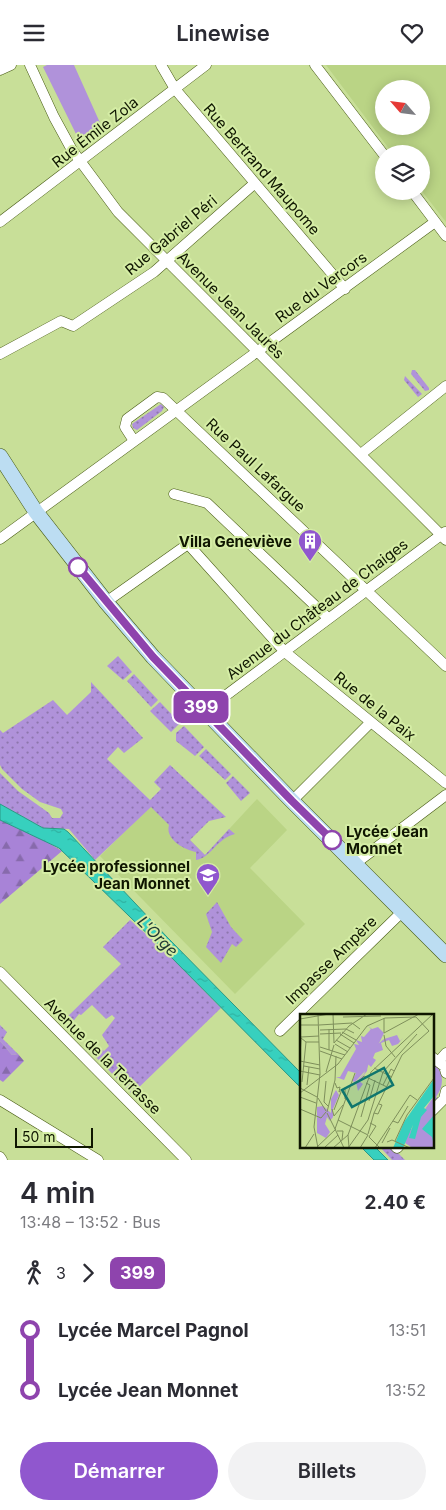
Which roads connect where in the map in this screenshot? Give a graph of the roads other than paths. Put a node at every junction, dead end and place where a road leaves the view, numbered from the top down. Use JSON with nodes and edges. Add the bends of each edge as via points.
{"nodes":[{"id":1,"x":11,"y":65,"type":"edge"},
{"id":2,"x":30,"y":65,"type":"edge"},
{"id":3,"x":161,"y":65,"type":"edge"},
{"id":4,"x":206,"y":65,"type":"edge"},
{"id":5,"x":315,"y":65,"type":"edge"},
{"id":6,"x":0,"y":70,"type":"edge"},
{"id":7,"x":175,"y":89,"type":"junction"},
{"id":8,"x":376,"y":145,"type":"edge"},
{"id":9,"x":79,"y":162,"type":"junction"},
{"id":10,"x":255,"y":183,"type":"junction"},
{"id":11,"x":419,"y":200,"type":"edge"},
{"id":12,"x":0,"y":222,"type":"edge"},
{"id":13,"x":435,"y":222,"type":"junction"},
{"id":14,"x":446,"y":236,"type":"edge"},
{"id":15,"x":166,"y":261,"type":"junction"},
{"id":16,"x":345,"y":289,"type":"junction"},
{"id":17,"x":257,"y":352,"type":"junction"},
{"id":18,"x":0,"y":354,"type":"edge"},
{"id":19,"x":446,"y":386,"type":"edge"},
{"id":20,"x":177,"y":411,"type":"junction"},
{"id":21,"x":134,"y":441,"type":"junction"},
{"id":22,"x":361,"y":454,"type":"junction"},
{"id":23,"x":0,"y":456,"type":"edge"},
{"id":24,"x":174,"y":494,"type":"dead end"},
{"id":25,"x":36,"y":512,"type":"junction"},
{"id":26,"x":444,"y":535,"type":"edge"},
{"id":27,"x":0,"y":539,"type":"edge"},
{"id":28,"x":367,"y":591,"type":"junction"},
{"id":29,"x":106,"y":601,"type":"junction"},
{"id":30,"x":328,"y":618,"type":"junction"},
{"id":31,"x":285,"y":652,"type":"junction"},
{"id":32,"x":446,"y":666,"type":"edge"},
{"id":33,"x":206,"y":711,"type":"junction"},
{"id":34,"x":371,"y":722,"type":"junction"},
{"id":35,"x":446,"y":783,"type":"edge"},
{"id":36,"x":446,"y":795,"type":"edge"},
{"id":37,"x":292,"y":801,"type":"junction"},
{"id":38,"x":356,"y":863,"type":"junction"},
{"id":39,"x":403,"y":911,"type":"junction"},
{"id":40,"x":446,"y":955,"type":"edge"},
{"id":41,"x":0,"y":972,"type":"edge"},
{"id":42,"x":280,"y":1031,"type":"dead end"},
{"id":43,"x":439,"y":1057,"type":"edge"},
{"id":44,"x":446,"y":1073,"type":"edge"},
{"id":45,"x":446,"y":1091,"type":"edge"},
{"id":46,"x":0,"y":1099,"type":"edge"},
{"id":47,"x":434,"y":1109,"type":"edge"},
{"id":48,"x":98,"y":1160,"type":"edge"},
{"id":49,"x":186,"y":1160,"type":"edge"}],
"edges":[{"from":1,"to":6,"type":"street"},
{"from":2,"to":9,"type":"street","name":"Avenue Jean Jaurès"},
{"from":3,"to":7,"type":"street","name":"Rue Bertrand Maupome"},
{"from":4,"to":7,"type":"street","name":"Rue Émile Zola"},
{"from":5,"to":8,"type":"street"},
{"from":7,"to":9,"type":"street","name":"Rue Émile Zola"},
{"from":7,"to":10,"type":"street","name":"Rue Bertrand Maupome"},
{"from":9,"to":12,"type":"street","name":"Rue Émile Zola"},
{"from":9,"to":15,"type":"street","name":"Avenue Jean Jaurès","via":[[118,212]]},
{"from":10,"to":15,"type":"street","name":"Rue Gabriel Péri"},
{"from":10,"to":16,"type":"street","name":"Rue Bertrand Maupome"},
{"from":11,"to":13,"type":"street"},
{"from":13,"to":14,"type":"street"},
{"from":13,"to":16,"type":"street","name":"Rue du Vercors"},
{"from":15,"to":17,"type":"street","name":"Avenue Jean Jaurès"},
{"from":15,"to":18,"type":"street","name":"Rue Gabriel Péri","via":[[73,326],[61,321]]},
{"from":16,"to":17,"type":"street","name":"Rue du Vercors"},
{"from":17,"to":20,"type":"street","name":"Rue du Vercors"},
{"from":17,"to":22,"type":"street","name":"Avenue Jean Jaurès"},
{"from":19,"to":22,"type":"street"},
{"from":20,"to":21,"type":"street","name":"Rue du Vercors"},
{"from":20,"to":21,"type":"street","via":[[163,398],[157,397],[126,421],[126,431]]},
{"from":20,"to":28,"type":"street","name":"Rue Paul Lafargue"},
{"from":21,"to":25,"type":"street","name":"Rue du Vercors"},
{"from":22,"to":26,"type":"street","name":"Avenue Jean Jaurès"},
{"from":23,"to":25,"type":"street"},
{"from":24,"to":30,"type":"street","via":[[207,503]]},
{"from":25,"to":27,"type":"street","name":"Rue du Vercors"},
{"from":25,"to":29,"type":"street"},
{"from":26,"to":28,"type":"street","name":"Avenue du Château de Chaiges"},
{"from":28,"to":30,"type":"street","name":"Avenue du Château de Chaiges"},
{"from":28,"to":32,"type":"street","name":"Rue Paul Lafargue"},
{"from":29,"to":31,"type":"street","name":"Rue de la Paix","via":[[188,544]]},
{"from":29,"to":33,"type":"street","via":[[153,657]]},
{"from":30,"to":31,"type":"street","name":"Avenue du Château de Chaiges"},
{"from":31,"to":33,"type":"street","name":"Avenue du Château de Chaiges"},
{"from":31,"to":34,"type":"street","name":"Rue de la Paix"},
{"from":33,"to":37,"type":"street"},
{"from":34,"to":35,"type":"street","name":"Rue de la Paix"},
{"from":34,"to":37,"type":"street"},
{"from":36,"to":38,"type":"street"},
{"from":37,"to":38,"type":"street"},
{"from":38,"to":39,"type":"street"},
{"from":39,"to":40,"type":"street"},
{"from":39,"to":42,"type":"street","name":"Impasse Ampère"},
{"from":41,"to":49,"type":"street","name":"Avenue de la Terrasse"},
{"from":43,"to":44,"type":"street"},
{"from":45,"to":47,"type":"street","via":[[444,1099]]},
{"from":46,"to":48,"type":"street"}]}
